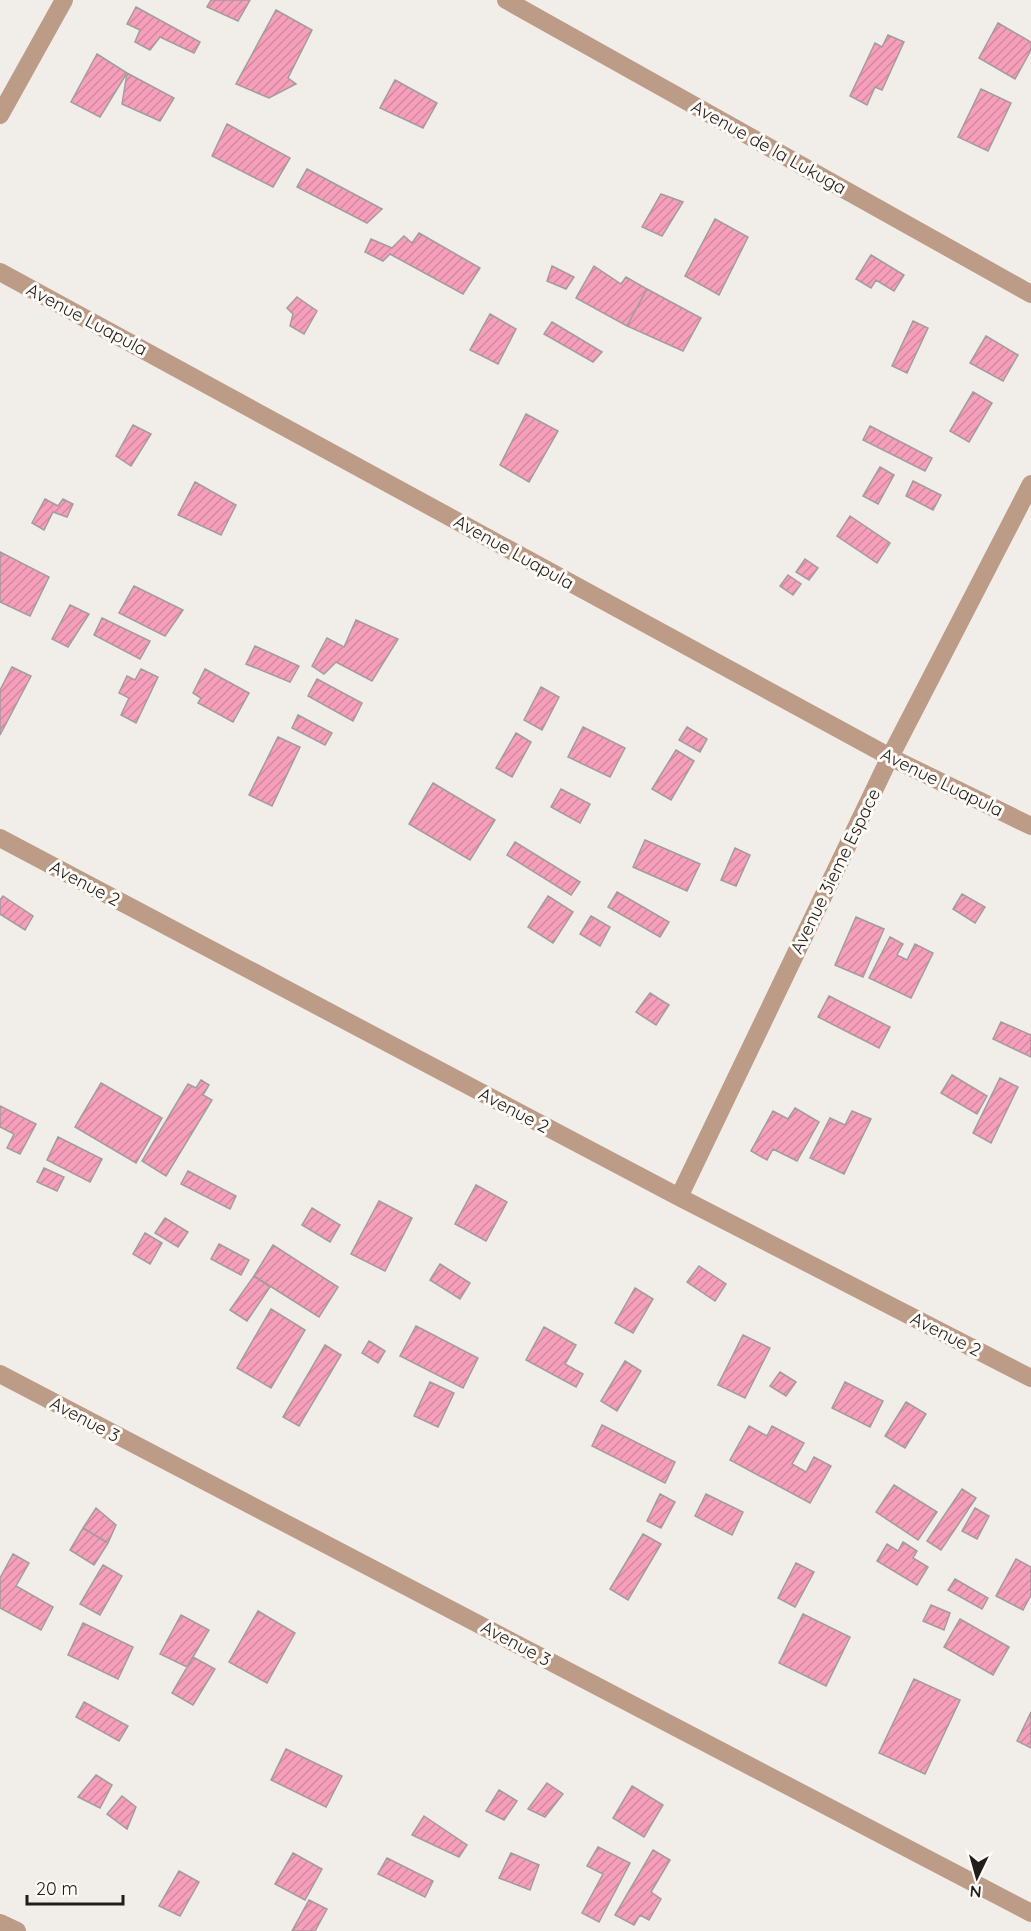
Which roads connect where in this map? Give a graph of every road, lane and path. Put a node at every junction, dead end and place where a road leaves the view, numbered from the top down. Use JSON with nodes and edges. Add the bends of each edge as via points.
{"nodes":[{"id":1,"x":64,"y":0,"type":"edge"},
{"id":2,"x":506,"y":0,"type":"edge"},
{"id":3,"x":0,"y":115,"type":"edge"},
{"id":4,"x":0,"y":272,"type":"edge"},
{"id":5,"x":1031,"y":294,"type":"edge"},
{"id":6,"x":1031,"y":484,"type":"edge"},
{"id":7,"x":890,"y":757,"type":"junction"},
{"id":8,"x":1031,"y":826,"type":"edge"},
{"id":9,"x":0,"y":838,"type":"edge"},
{"id":10,"x":679,"y":1197,"type":"junction"},
{"id":11,"x":0,"y":1374,"type":"edge"},
{"id":12,"x":1031,"y":1378,"type":"edge"},
{"id":13,"x":1031,"y":1913,"type":"edge"},
{"id":14,"x":0,"y":1923,"type":"edge"},
{"id":15,"x":17,"y":1931,"type":"edge"}],
"edges":[{"from":1,"to":3,"type":"street"},
{"from":2,"to":5,"type":"street","name":"Avenue de la Lukuga"},
{"from":4,"to":7,"type":"street","name":"Avenue Luapula"},
{"from":6,"to":7,"type":"street","name":"Avenue 3ieme Espace"},
{"from":7,"to":8,"type":"street","name":"Avenue Luapula"},
{"from":7,"to":10,"type":"street","name":"Avenue 3ieme Espace"},
{"from":9,"to":10,"type":"street","name":"Avenue 2"},
{"from":10,"to":12,"type":"street","name":"Avenue 2"},
{"from":11,"to":13,"type":"street","name":"Avenue 3"},
{"from":14,"to":15,"type":"street"}]}
